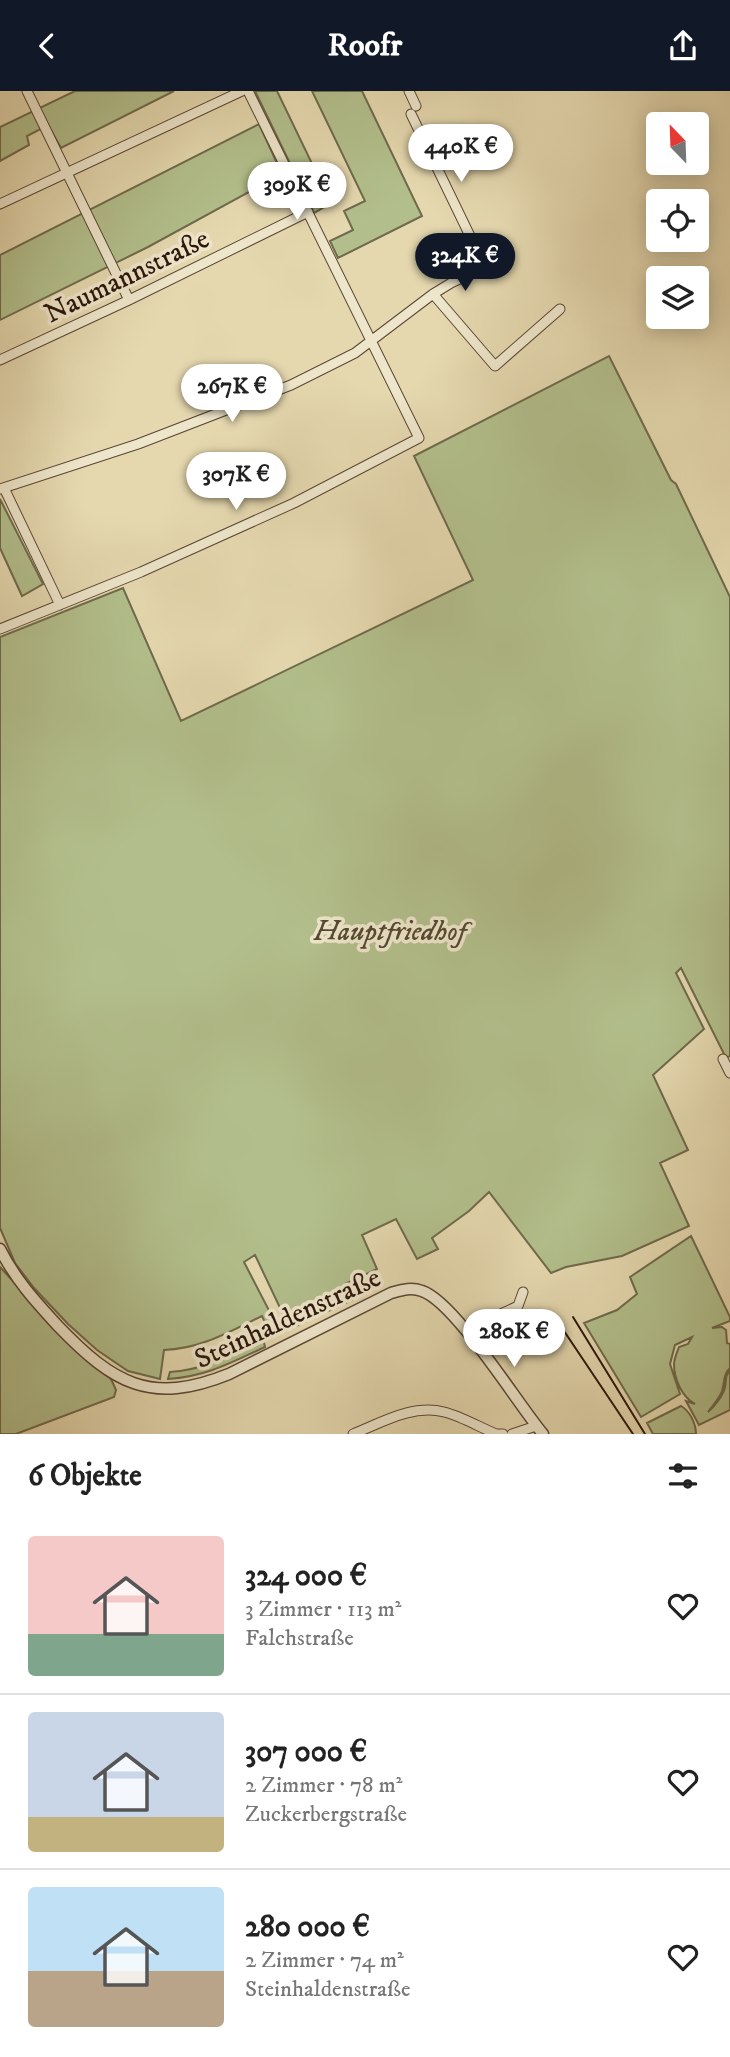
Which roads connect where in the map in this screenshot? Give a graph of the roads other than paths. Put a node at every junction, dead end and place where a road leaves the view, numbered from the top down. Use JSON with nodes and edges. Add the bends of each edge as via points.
{"nodes":[{"id":1,"x":27,"y":91,"type":"edge"},
{"id":2,"x":242,"y":91,"type":"edge"},
{"id":3,"x":248,"y":91,"type":"edge"},
{"id":4,"x":409,"y":91,"type":"edge"},
{"id":5,"x":66,"y":174,"type":"junction"},
{"id":6,"x":0,"y":204,"type":"edge"},
{"id":7,"x":309,"y":212,"type":"junction"},
{"id":8,"x":433,"y":294,"type":"junction"},
{"id":9,"x":129,"y":300,"type":"junction"},
{"id":10,"x":559,"y":309,"type":"dead end"},
{"id":11,"x":371,"y":340,"type":"junction"},
{"id":12,"x":0,"y":360,"type":"edge"},
{"id":13,"x":2,"y":489,"type":"edge"},
{"id":14,"x":60,"y":604,"type":"junction"},
{"id":15,"x":0,"y":629,"type":"edge"},
{"id":16,"x":723,"y":1059,"type":"dead end"},
{"id":17,"x":730,"y":1073,"type":"edge"},
{"id":18,"x":0,"y":1249,"type":"edge"},
{"id":19,"x":523,"y":1292,"type":"dead end"},
{"id":20,"x":466,"y":1330,"type":"junction"},
{"id":21,"x":540,"y":1430,"type":"edge"},
{"id":22,"x":353,"y":1434,"type":"edge"},
{"id":23,"x":502,"y":1434,"type":"edge"},
{"id":24,"x":513,"y":1434,"type":"edge"}],
"edges":[{"from":1,"to":5,"type":"street"},
{"from":2,"to":5,"type":"street"},
{"from":3,"to":7,"type":"street"},
{"from":4,"to":8,"type":"street","via":[[485,267]]},
{"from":5,"to":6,"type":"street"},
{"from":5,"to":9,"type":"street"},
{"from":7,"to":9,"type":"street","name":"Naumannstraße"},
{"from":7,"to":11,"type":"street"},
{"from":8,"to":10,"type":"street","via":[[495,366]]},
{"from":8,"to":11,"type":"street"},
{"from":9,"to":12,"type":"street","name":"Naumannstraße"},
{"from":11,"to":13,"type":"street","via":[[355,353],[267,394],[138,445]]},
{"from":11,"to":14,"type":"street","via":[[419,438],[281,508]]},
{"from":13,"to":14,"type":"street"},
{"from":14,"to":15,"type":"street"},
{"from":16,"to":17,"type":"street"},
{"from":18,"to":20,"type":"street","name":"Steinhaldenstraße","via":[[29,1295],[89,1357],[124,1380],[149,1387],[176,1389],[207,1383],[408,1288],[434,1296]]},
{"from":19,"to":20,"type":"street","via":[[517,1306]]},
{"from":20,"to":21,"type":"street","name":"Steinhaldenstraße"},
{"from":21,"to":24,"type":"street"},
{"from":22,"to":23,"type":"street","via":[[425,1410],[445,1412]]}]}
